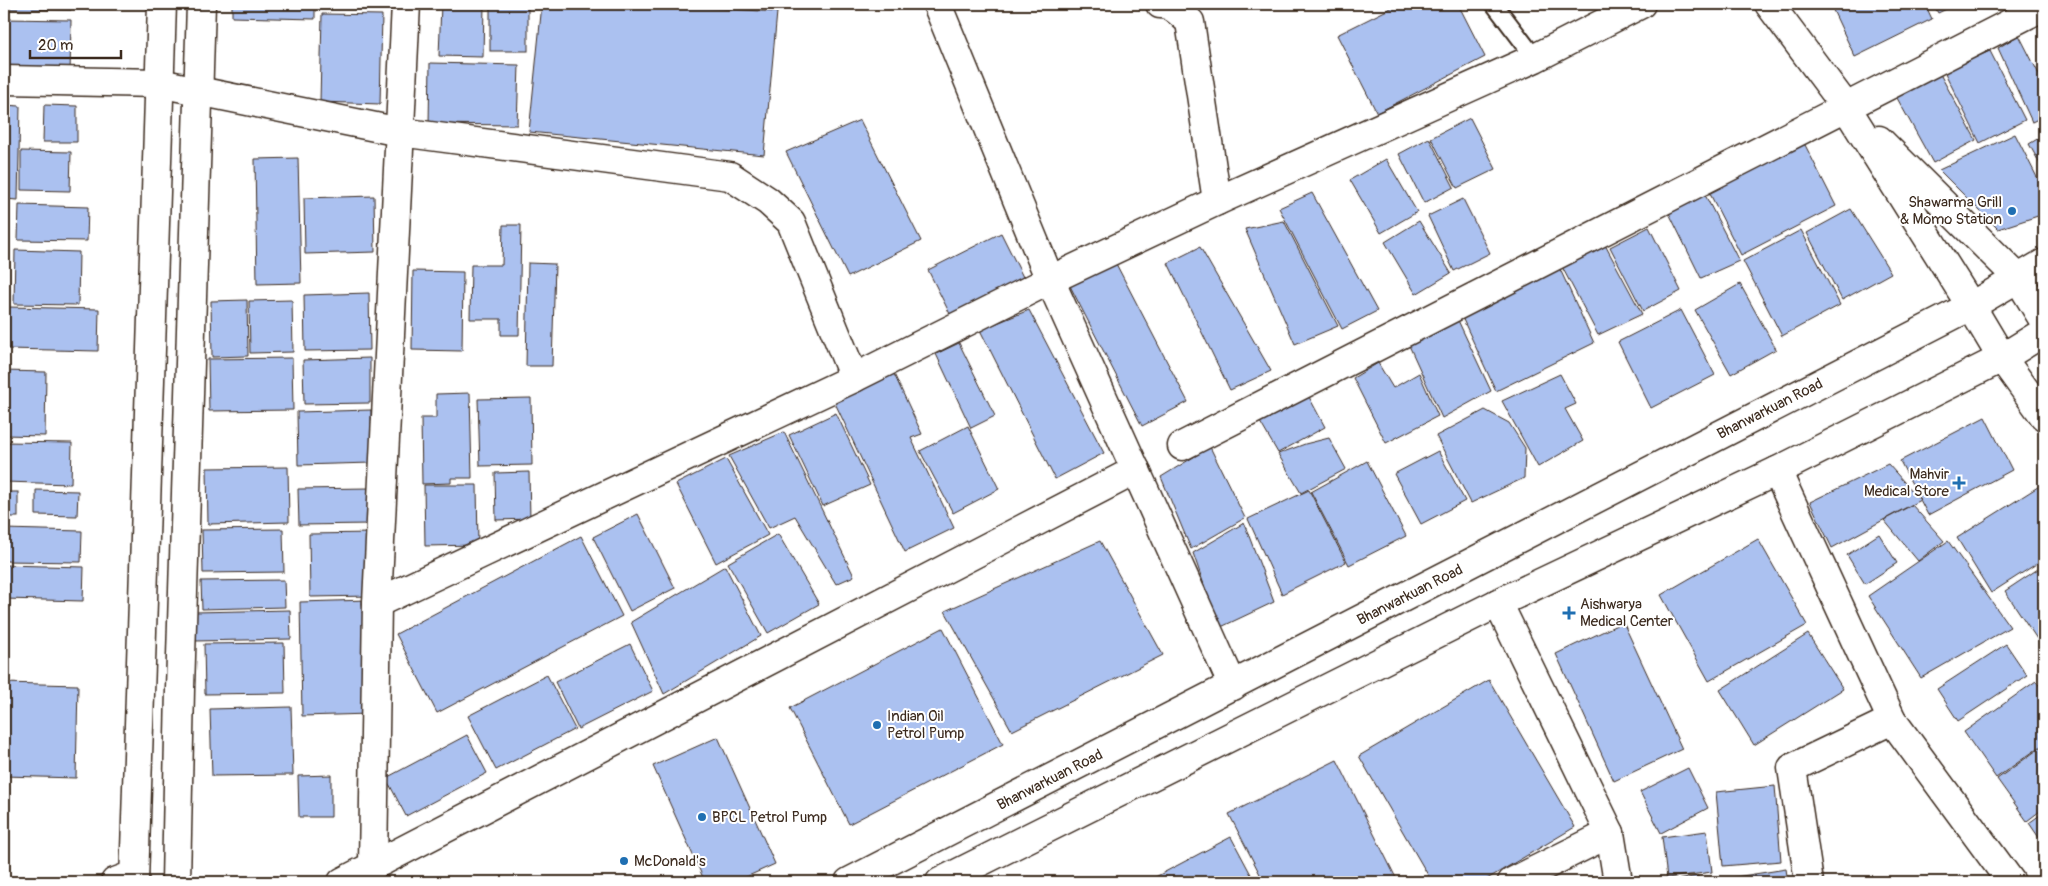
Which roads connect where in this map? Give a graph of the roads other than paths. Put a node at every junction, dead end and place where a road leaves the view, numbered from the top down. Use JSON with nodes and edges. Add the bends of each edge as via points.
{"nodes":[{"id":1,"x":162,"y":4,"type":"edge"},
{"id":2,"x":201,"y":4,"type":"edge"},
{"id":3,"x":406,"y":4,"type":"edge"},
{"id":4,"x":937,"y":4,"type":"edge"},
{"id":5,"x":1160,"y":4,"type":"edge"},
{"id":6,"x":1494,"y":4,"type":"edge"},
{"id":7,"x":1640,"y":4,"type":"edge"},
{"id":8,"x":1769,"y":4,"type":"edge"},
{"id":9,"x":2044,"y":6,"type":"edge"},
{"id":10,"x":1534,"y":58,"type":"junction"},
{"id":11,"x":4,"y":80,"type":"edge"},
{"id":12,"x":159,"y":83,"type":"junction"},
{"id":13,"x":197,"y":92,"type":"junction"},
{"id":14,"x":1846,"y":107,"type":"junction"},
{"id":15,"x":400,"y":132,"type":"junction"},
{"id":16,"x":1217,"y":202,"type":"junction"},
{"id":17,"x":2044,"y":263,"type":"edge"},
{"id":18,"x":2018,"y":278,"type":"junction"},
{"id":19,"x":1050,"y":280,"type":"junction"},
{"id":20,"x":1971,"y":306,"type":"junction"},
{"id":21,"x":2044,"y":321,"type":"edge"},
{"id":22,"x":2044,"y":332,"type":"edge"},
{"id":23,"x":2002,"y":358,"type":"junction"},
{"id":24,"x":854,"y":378,"type":"junction"},
{"id":25,"x":2044,"y":416,"type":"edge"},
{"id":26,"x":1182,"y":446,"type":"dead end"},
{"id":27,"x":1136,"y":470,"type":"junction"},
{"id":28,"x":1777,"y":471,"type":"junction"},
{"id":29,"x":1498,"y":602,"type":"junction"},
{"id":30,"x":377,"y":604,"type":"junction"},
{"id":31,"x":1232,"y":686,"type":"junction"},
{"id":32,"x":1892,"y":720,"type":"junction"},
{"id":33,"x":1610,"y":833,"type":"junction"},
{"id":34,"x":373,"y":865,"type":"junction"},
{"id":35,"x":128,"y":880,"type":"edge"},
{"id":36,"x":176,"y":882,"type":"edge"},
{"id":37,"x":342,"y":882,"type":"edge"},
{"id":38,"x":849,"y":882,"type":"edge"},
{"id":39,"x":942,"y":882,"type":"edge"},
{"id":40,"x":1512,"y":882,"type":"edge"},
{"id":41,"x":1618,"y":882,"type":"edge"},
{"id":42,"x":1809,"y":882,"type":"edge"},
{"id":43,"x":2011,"y":882,"type":"edge"}],
"edges":[{"from":1,"to":12,"type":"street"},
{"from":2,"to":13,"type":"street"},
{"from":3,"to":15,"type":"street"},
{"from":4,"to":19,"type":"street"},
{"from":5,"to":16,"type":"street","via":[[1178,11],[1190,22]]},
{"from":6,"to":10,"type":"lane"},
{"from":7,"to":10,"type":"street"},
{"from":8,"to":14,"type":"street"},
{"from":9,"to":14,"type":"street"},
{"from":10,"to":16,"type":"street"},
{"from":11,"to":12,"type":"street"},
{"from":12,"to":13,"type":"street"},
{"from":12,"to":35,"type":"street"},
{"from":13,"to":15,"type":"street"},
{"from":13,"to":36,"type":"street"},
{"from":14,"to":18,"type":"street"},
{"from":14,"to":20,"type":"street"},
{"from":14,"to":26,"type":"street"},
{"from":15,"to":24,"type":"street","via":[[730,176],[768,201],[791,222]]},
{"from":15,"to":30,"type":"street"},
{"from":16,"to":19,"type":"street"},
{"from":17,"to":18,"type":"street","name":"Bhanwarkuan Road"},
{"from":18,"to":20,"type":"street","name":"Bhanwarkuan Road"},
{"from":18,"to":21,"type":"street"},
{"from":19,"to":24,"type":"street"},
{"from":19,"to":27,"type":"street"},
{"from":20,"to":23,"type":"street"},
{"from":20,"to":31,"type":"street","name":"Bhanwarkuan Road"},
{"from":22,"to":23,"type":"street"},
{"from":23,"to":25,"type":"street"},
{"from":23,"to":28,"type":"street"},
{"from":24,"to":30,"type":"street"},
{"from":27,"to":31,"type":"street"},
{"from":27,"to":34,"type":"street"},
{"from":28,"to":29,"type":"street"},
{"from":28,"to":32,"type":"street"},
{"from":29,"to":33,"type":"street"},
{"from":29,"to":39,"type":"street"},
{"from":30,"to":34,"type":"street"},
{"from":31,"to":38,"type":"street","name":"Bhanwarkuan Road"},
{"from":32,"to":42,"type":"street","via":[[1792,768]]},
{"from":32,"to":43,"type":"street"},
{"from":33,"to":40,"type":"street"},
{"from":33,"to":41,"type":"street"},
{"from":34,"to":37,"type":"street"}]}
